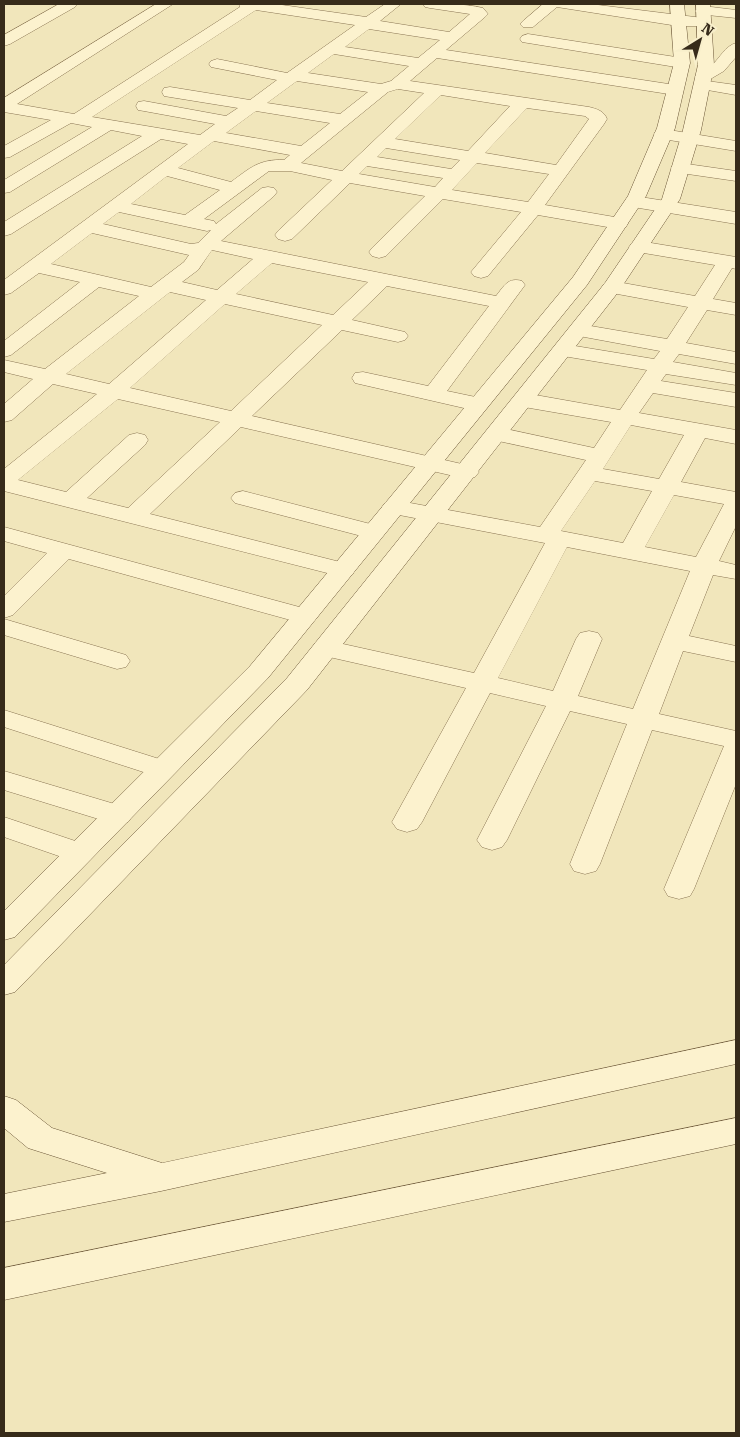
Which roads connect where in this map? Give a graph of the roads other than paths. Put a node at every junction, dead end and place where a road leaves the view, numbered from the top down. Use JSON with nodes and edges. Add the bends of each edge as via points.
{"nodes":[{"id":1,"x":70,"y":4,"type":"edge"},
{"id":2,"x":166,"y":4,"type":"edge"},
{"id":3,"x":252,"y":4,"type":"edge"},
{"id":4,"x":326,"y":4,"type":"edge"},
{"id":5,"x":552,"y":4,"type":"edge"},
{"id":6,"x":561,"y":4,"type":"edge"},
{"id":7,"x":736,"y":7,"type":"edge"},
{"id":8,"x":394,"y":10,"type":"edge"},
{"id":9,"x":425,"y":10,"type":"edge"},
{"id":10,"x":705,"y":10,"type":"edge"},
{"id":11,"x":678,"y":12,"type":"edge"},
{"id":12,"x":312,"y":13,"type":"junction"},
{"id":13,"x":736,"y":14,"type":"edge"},
{"id":14,"x":368,"y":23,"type":"junction"},
{"id":15,"x":452,"y":37,"type":"junction"},
{"id":16,"x":4,"y":41,"type":"edge"},
{"id":17,"x":736,"y":48,"type":"edge"},
{"id":18,"x":330,"y":49,"type":"junction"},
{"id":19,"x":427,"y":58,"type":"junction"},
{"id":20,"x":682,"y":63,"type":"junction"},
{"id":21,"x":216,"y":64,"type":"dead end"},
{"id":22,"x":586,"y":76,"type":"junction"},
{"id":23,"x":292,"y":77,"type":"junction"},
{"id":24,"x":702,"y":81,"type":"junction"},
{"id":25,"x":389,"y":87,"type":"junction"},
{"id":26,"x":255,"y":88,"type":"dead end"},
{"id":27,"x":438,"y":89,"type":"junction"},
{"id":28,"x":273,"y":90,"type":"junction"},
{"id":29,"x":675,"y":90,"type":"junction"},
{"id":30,"x":736,"y":90,"type":"edge"},
{"id":31,"x":170,"y":92,"type":"dead end"},
{"id":32,"x":300,"y":95,"type":"dead end"},
{"id":33,"x":565,"y":97,"type":"junction"},
{"id":34,"x":345,"y":102,"type":"dead end"},
{"id":35,"x":523,"y":102,"type":"junction"},
{"id":36,"x":362,"y":105,"type":"junction"},
{"id":37,"x":4,"y":106,"type":"edge"},
{"id":38,"x":144,"y":106,"type":"dead end"},
{"id":39,"x":251,"y":106,"type":"junction"},
{"id":40,"x":25,"y":110,"type":"junction"},
{"id":41,"x":73,"y":119,"type":"junction"},
{"id":42,"x":344,"y":120,"type":"junction"},
{"id":43,"x":228,"y":122,"type":"junction"},
{"id":44,"x":4,"y":124,"type":"edge"},
{"id":45,"x":108,"y":125,"type":"junction"},
{"id":46,"x":159,"y":133,"type":"junction"},
{"id":47,"x":663,"y":134,"type":"junction"},
{"id":48,"x":207,"y":138,"type":"junction"},
{"id":49,"x":689,"y":138,"type":"junction"},
{"id":50,"x":380,"y":142,"type":"junction"},
{"id":51,"x":736,"y":146,"type":"edge"},
{"id":52,"x":305,"y":152,"type":"junction"},
{"id":53,"x":4,"y":154,"type":"edge"},
{"id":54,"x":472,"y":157,"type":"junction"},
{"id":55,"x":362,"y":160,"type":"junction"},
{"id":56,"x":291,"y":166,"type":"junction"},
{"id":57,"x":680,"y":168,"type":"junction"},
{"id":58,"x":163,"y":170,"type":"junction"},
{"id":59,"x":561,"y":170,"type":"junction"},
{"id":60,"x":455,"y":175,"type":"junction"},
{"id":61,"x":736,"y":176,"type":"edge"},
{"id":62,"x":344,"y":177,"type":"junction"},
{"id":63,"x":4,"y":188,"type":"edge"},
{"id":64,"x":234,"y":188,"type":"junction"},
{"id":65,"x":268,"y":192,"type":"dead end"},
{"id":66,"x":438,"y":193,"type":"junction"},
{"id":67,"x":4,"y":202,"type":"edge"},
{"id":68,"x":634,"y":202,"type":"junction"},
{"id":69,"x":115,"y":206,"type":"junction"},
{"id":70,"x":666,"y":207,"type":"junction"},
{"id":71,"x":533,"y":208,"type":"junction"},
{"id":72,"x":34,"y":210,"type":"junction"},
{"id":73,"x":736,"y":218,"type":"edge"},
{"id":74,"x":189,"y":221,"type":"junction"},
{"id":75,"x":619,"y":223,"type":"junction"},
{"id":76,"x":88,"y":226,"type":"junction"},
{"id":77,"x":223,"y":228,"type":"junction"},
{"id":78,"x":4,"y":230,"type":"edge"},
{"id":79,"x":284,"y":235,"type":"dead end"},
{"id":80,"x":205,"y":246,"type":"junction"},
{"id":81,"x":639,"y":247,"type":"junction"},
{"id":82,"x":379,"y":252,"type":"dead end"},
{"id":83,"x":268,"y":256,"type":"junction"},
{"id":84,"x":732,"y":262,"type":"edge"},
{"id":85,"x":36,"y":266,"type":"junction"},
{"id":86,"x":481,"y":272,"type":"dead end"},
{"id":87,"x":384,"y":278,"type":"junction"},
{"id":88,"x":96,"y":280,"type":"junction"},
{"id":89,"x":514,"y":285,"type":"dead end"},
{"id":90,"x":612,"y":287,"type":"junction"},
{"id":91,"x":4,"y":289,"type":"edge"},
{"id":92,"x":160,"y":289,"type":"junction"},
{"id":93,"x":220,"y":297,"type":"junction"},
{"id":94,"x":502,"y":303,"type":"junction"},
{"id":95,"x":701,"y":303,"type":"junction"},
{"id":96,"x":736,"y":309,"type":"edge"},
{"id":97,"x":338,"y":323,"type":"junction"},
{"id":98,"x":579,"y":330,"type":"junction"},
{"id":99,"x":398,"y":336,"type":"dead end"},
{"id":100,"x":673,"y":347,"type":"junction"},
{"id":101,"x":563,"y":350,"type":"junction"},
{"id":102,"x":4,"y":351,"type":"edge"},
{"id":103,"x":736,"y":358,"type":"edge"},
{"id":104,"x":4,"y":366,"type":"edge"},
{"id":105,"x":660,"y":366,"type":"junction"},
{"id":106,"x":49,"y":376,"type":"junction"},
{"id":107,"x":363,"y":378,"type":"dead end"},
{"id":108,"x":736,"y":379,"type":"edge"},
{"id":109,"x":647,"y":385,"type":"junction"},
{"id":110,"x":114,"y":391,"type":"junction"},
{"id":111,"x":433,"y":394,"type":"junction"},
{"id":112,"x":524,"y":400,"type":"junction"},
{"id":113,"x":736,"y":400,"type":"edge"},
{"id":114,"x":478,"y":404,"type":"junction"},
{"id":115,"x":4,"y":415,"type":"edge"},
{"id":116,"x":625,"y":418,"type":"junction"},
{"id":117,"x":237,"y":419,"type":"junction"},
{"id":118,"x":698,"y":430,"type":"junction"},
{"id":119,"x":497,"y":434,"type":"junction"},
{"id":120,"x":736,"y":437,"type":"edge"},
{"id":121,"x":138,"y":440,"type":"dead end"},
{"id":122,"x":429,"y":462,"type":"junction"},
{"id":123,"x":594,"y":464,"type":"junction"},
{"id":124,"x":467,"y":472,"type":"junction"},
{"id":125,"x":4,"y":482,"type":"edge"},
{"id":126,"x":666,"y":487,"type":"junction"},
{"id":127,"x":243,"y":498,"type":"dead end"},
{"id":128,"x":70,"y":501,"type":"junction"},
{"id":129,"x":736,"y":501,"type":"edge"},
{"id":130,"x":394,"y":507,"type":"junction"},
{"id":131,"x":433,"y":515,"type":"junction"},
{"id":132,"x":133,"y":517,"type":"junction"},
{"id":133,"x":373,"y":532,"type":"junction"},
{"id":134,"x":4,"y":534,"type":"edge"},
{"id":135,"x":553,"y":537,"type":"junction"},
{"id":136,"x":64,"y":551,"type":"junction"},
{"id":137,"x":630,"y":552,"type":"junction"},
{"id":138,"x":704,"y":566,"type":"junction"},
{"id":139,"x":343,"y":570,"type":"junction"},
{"id":140,"x":736,"y":572,"type":"edge"},
{"id":141,"x":4,"y":610,"type":"edge"},
{"id":142,"x":305,"y":616,"type":"junction"},
{"id":143,"x":4,"y":628,"type":"edge"},
{"id":144,"x":589,"y":639,"type":"dead end"},
{"id":145,"x":674,"y":641,"type":"junction"},
{"id":146,"x":325,"y":648,"type":"junction"},
{"id":147,"x":736,"y":654,"type":"edge"},
{"id":148,"x":117,"y":660,"type":"dead end"},
{"id":149,"x":481,"y":683,"type":"junction"},
{"id":150,"x":562,"y":701,"type":"junction"},
{"id":151,"x":4,"y":718,"type":"edge"},
{"id":152,"x":643,"y":719,"type":"junction"},
{"id":153,"x":735,"y":738,"type":"edge"},
{"id":154,"x":162,"y":770,"type":"junction"},
{"id":155,"x":4,"y":780,"type":"edge"},
{"id":156,"x":118,"y":815,"type":"junction"},
{"id":157,"x":407,"y":822,"type":"dead end"},
{"id":158,"x":4,"y":827,"type":"edge"},
{"id":159,"x":492,"y":840,"type":"dead end"},
{"id":160,"x":79,"y":853,"type":"junction"},
{"id":161,"x":585,"y":864,"type":"dead end"},
{"id":162,"x":679,"y":889,"type":"dead end"},
{"id":163,"x":4,"y":929,"type":"edge"},
{"id":164,"x":37,"y":950,"type":"junction"},
{"id":165,"x":4,"y":984,"type":"edge"},
{"id":166,"x":4,"y":1001,"type":"edge"},
{"id":167,"x":736,"y":1052,"type":"edge"},
{"id":168,"x":4,"y":1109,"type":"edge"},
{"id":169,"x":736,"y":1131,"type":"edge"},
{"id":170,"x":161,"y":1177,"type":"junction"},
{"id":171,"x":4,"y":1208,"type":"edge"},
{"id":172,"x":4,"y":1284,"type":"edge"}],
"edges":[{"from":1,"to":16,"type":"street"},
{"from":2,"to":37,"type":"street"},
{"from":3,"to":12,"type":"street"},
{"from":3,"to":41,"type":"street"},
{"from":4,"to":12,"type":"street"},
{"from":5,"to":20,"type":"street","via":[[528,32]]},
{"from":6,"to":11,"type":"street"},
{"from":7,"to":10,"type":"street"},
{"from":8,"to":14,"type":"street"},
{"from":9,"to":15,"type":"street","via":[[481,12]]},
{"from":10,"to":11,"type":"street"},
{"from":10,"to":13,"type":"street"},
{"from":10,"to":24,"type":"street","via":[[706,65]]},
{"from":11,"to":20,"type":"street"},
{"from":12,"to":14,"type":"street"},
{"from":14,"to":15,"type":"street"},
{"from":14,"to":18,"type":"street"},
{"from":15,"to":19,"type":"street"},
{"from":17,"to":24,"type":"street"},
{"from":18,"to":19,"type":"street"},
{"from":18,"to":23,"type":"street"},
{"from":19,"to":22,"type":"street"},
{"from":19,"to":25,"type":"street"},
{"from":20,"to":29,"type":"street"},
{"from":21,"to":23,"type":"street"},
{"from":22,"to":29,"type":"street"},
{"from":22,"to":33,"type":"street"},
{"from":23,"to":25,"type":"street"},
{"from":23,"to":28,"type":"street"},
{"from":24,"to":30,"type":"street"},
{"from":24,"to":49,"type":"street"},
{"from":25,"to":27,"type":"street"},
{"from":25,"to":36,"type":"street"},
{"from":26,"to":28,"type":"street"},
{"from":27,"to":35,"type":"street"},
{"from":27,"to":50,"type":"street"},
{"from":28,"to":32,"type":"street"},
{"from":28,"to":39,"type":"street"},
{"from":29,"to":47,"type":"street"},
{"from":31,"to":39,"type":"street"},
{"from":33,"to":35,"type":"street"},
{"from":33,"to":59,"type":"street","via":[[598,119]]},
{"from":34,"to":36,"type":"street"},
{"from":35,"to":54,"type":"street"},
{"from":36,"to":42,"type":"street"},
{"from":37,"to":40,"type":"street"},
{"from":38,"to":43,"type":"street"},
{"from":39,"to":42,"type":"street"},
{"from":39,"to":43,"type":"street"},
{"from":40,"to":41,"type":"street"},
{"from":40,"to":44,"type":"street"},
{"from":41,"to":45,"type":"street"},
{"from":41,"to":53,"type":"street"},
{"from":42,"to":52,"type":"street"},
{"from":43,"to":48,"type":"street"},
{"from":45,"to":46,"type":"street"},
{"from":45,"to":63,"type":"street"},
{"from":46,"to":48,"type":"street"},
{"from":46,"to":72,"type":"street"},
{"from":47,"to":49,"type":"street"},
{"from":47,"to":68,"type":"street"},
{"from":48,"to":52,"type":"street"},
{"from":48,"to":58,"type":"street"},
{"from":49,"to":51,"type":"street"},
{"from":49,"to":57,"type":"street"},
{"from":50,"to":54,"type":"street"},
{"from":50,"to":55,"type":"street"},
{"from":52,"to":56,"type":"street"},
{"from":54,"to":59,"type":"street"},
{"from":54,"to":60,"type":"street"},
{"from":55,"to":60,"type":"street"},
{"from":55,"to":62,"type":"street"},
{"from":56,"to":62,"type":"street"},
{"from":56,"to":64,"type":"street","via":[[263,167]]},
{"from":57,"to":61,"type":"street"},
{"from":57,"to":70,"type":"street"},
{"from":58,"to":64,"type":"street"},
{"from":58,"to":69,"type":"street"},
{"from":59,"to":71,"type":"street"},
{"from":60,"to":66,"type":"street"},
{"from":62,"to":66,"type":"street"},
{"from":62,"to":79,"type":"street"},
{"from":64,"to":74,"type":"street"},
{"from":65,"to":77,"type":"street"},
{"from":66,"to":71,"type":"street"},
{"from":66,"to":82,"type":"street"},
{"from":67,"to":72,"type":"street"},
{"from":68,"to":70,"type":"street"},
{"from":68,"to":75,"type":"street"},
{"from":69,"to":74,"type":"street"},
{"from":69,"to":76,"type":"street"},
{"from":70,"to":73,"type":"street"},
{"from":70,"to":81,"type":"street"},
{"from":71,"to":75,"type":"street"},
{"from":71,"to":86,"type":"street"},
{"from":72,"to":78,"type":"street"},
{"from":74,"to":77,"type":"street"},
{"from":75,"to":114,"type":"street","via":[[580,281]]},
{"from":76,"to":80,"type":"street","via":[[191,250]]},
{"from":76,"to":85,"type":"street"},
{"from":77,"to":80,"type":"street"},
{"from":80,"to":83,"type":"street"},
{"from":80,"to":92,"type":"street","via":[[196,261]]},
{"from":81,"to":84,"type":"street"},
{"from":81,"to":90,"type":"street"},
{"from":83,"to":87,"type":"street"},
{"from":83,"to":93,"type":"street"},
{"from":84,"to":95,"type":"street"},
{"from":85,"to":88,"type":"street"},
{"from":85,"to":91,"type":"street"},
{"from":87,"to":94,"type":"street"},
{"from":87,"to":97,"type":"street"},
{"from":88,"to":92,"type":"street"},
{"from":88,"to":102,"type":"street"},
{"from":89,"to":94,"type":"street"},
{"from":90,"to":95,"type":"street"},
{"from":90,"to":98,"type":"street"},
{"from":92,"to":93,"type":"street"},
{"from":92,"to":106,"type":"street"},
{"from":93,"to":97,"type":"street"},
{"from":93,"to":110,"type":"street"},
{"from":94,"to":111,"type":"street"},
{"from":95,"to":96,"type":"street"},
{"from":95,"to":100,"type":"street"},
{"from":97,"to":99,"type":"street"},
{"from":97,"to":117,"type":"street"},
{"from":98,"to":100,"type":"street"},
{"from":98,"to":101,"type":"street"},
{"from":100,"to":103,"type":"street"},
{"from":100,"to":105,"type":"street"},
{"from":101,"to":105,"type":"street"},
{"from":101,"to":112,"type":"street"},
{"from":104,"to":106,"type":"street"},
{"from":105,"to":108,"type":"street"},
{"from":105,"to":109,"type":"street"},
{"from":106,"to":110,"type":"street"},
{"from":106,"to":115,"type":"street"},
{"from":107,"to":111,"type":"street"},
{"from":109,"to":113,"type":"street"},
{"from":109,"to":116,"type":"street"},
{"from":110,"to":117,"type":"street"},
{"from":110,"to":125,"type":"street"},
{"from":111,"to":114,"type":"street"},
{"from":112,"to":116,"type":"street"},
{"from":112,"to":119,"type":"street"},
{"from":114,"to":122,"type":"street"},
{"from":116,"to":118,"type":"street"},
{"from":116,"to":123,"type":"street"},
{"from":117,"to":122,"type":"street"},
{"from":117,"to":132,"type":"street"},
{"from":118,"to":120,"type":"street"},
{"from":118,"to":126,"type":"street"},
{"from":119,"to":123,"type":"street"},
{"from":119,"to":124,"type":"street"},
{"from":121,"to":128,"type":"street"},
{"from":122,"to":124,"type":"street"},
{"from":122,"to":130,"type":"street"},
{"from":123,"to":126,"type":"street"},
{"from":123,"to":135,"type":"street"},
{"from":124,"to":131,"type":"street"},
{"from":125,"to":128,"type":"street"},
{"from":126,"to":129,"type":"street"},
{"from":126,"to":137,"type":"street"},
{"from":127,"to":133,"type":"street"},
{"from":128,"to":132,"type":"street"},
{"from":129,"to":138,"type":"street"},
{"from":130,"to":131,"type":"street"},
{"from":130,"to":133,"type":"street"},
{"from":131,"to":135,"type":"street"},
{"from":131,"to":146,"type":"street"},
{"from":132,"to":139,"type":"street"},
{"from":133,"to":139,"type":"street"},
{"from":134,"to":136,"type":"street"},
{"from":135,"to":137,"type":"street"},
{"from":135,"to":149,"type":"street"},
{"from":136,"to":141,"type":"street"},
{"from":136,"to":142,"type":"street"},
{"from":137,"to":138,"type":"street"},
{"from":138,"to":140,"type":"street"},
{"from":138,"to":145,"type":"street"},
{"from":139,"to":142,"type":"street"},
{"from":142,"to":154,"type":"street","via":[[260,672]]},
{"from":143,"to":148,"type":"street"},
{"from":144,"to":150,"type":"street"},
{"from":145,"to":147,"type":"street"},
{"from":145,"to":152,"type":"street"},
{"from":146,"to":149,"type":"street"},
{"from":146,"to":164,"type":"street","via":[[297,684]]},
{"from":149,"to":150,"type":"street"},
{"from":149,"to":157,"type":"street"},
{"from":150,"to":152,"type":"street"},
{"from":150,"to":159,"type":"street"},
{"from":151,"to":154,"type":"street"},
{"from":152,"to":153,"type":"street"},
{"from":152,"to":161,"type":"street"},
{"from":153,"to":162,"type":"street"},
{"from":154,"to":156,"type":"street"},
{"from":155,"to":156,"type":"street"},
{"from":156,"to":160,"type":"street"},
{"from":158,"to":160,"type":"street"},
{"from":160,"to":163,"type":"street"},
{"from":164,"to":165,"type":"street"},
{"from":164,"to":166,"type":"street"},
{"from":167,"to":170,"type":"street"},
{"from":168,"to":170,"type":"street","via":[[40,1138]]},
{"from":169,"to":172,"type":"street"},
{"from":170,"to":171,"type":"street"}]}
